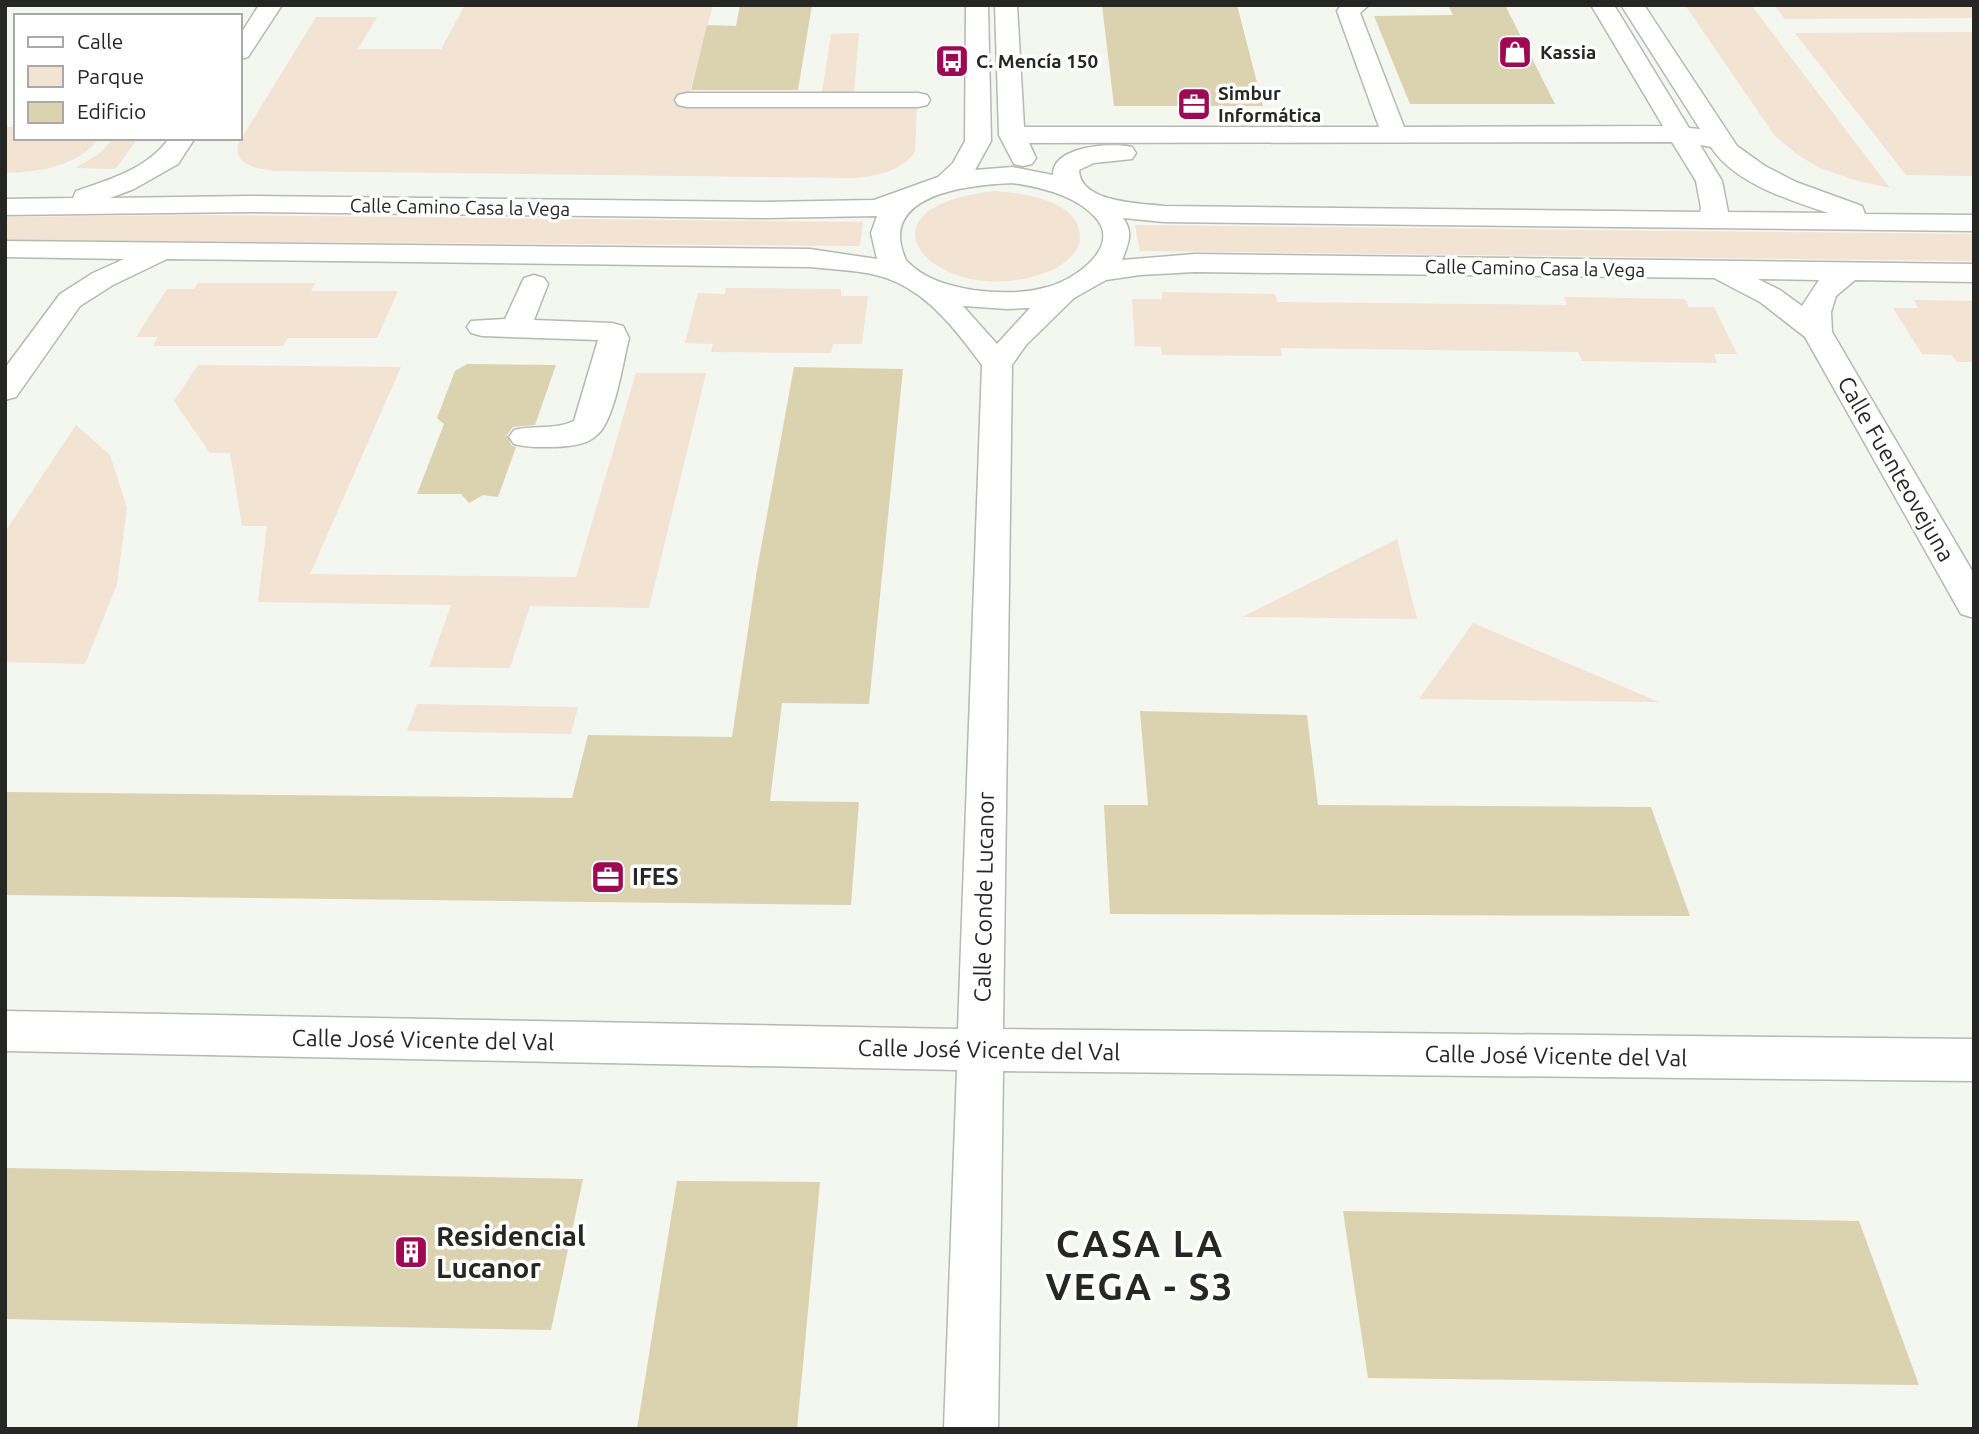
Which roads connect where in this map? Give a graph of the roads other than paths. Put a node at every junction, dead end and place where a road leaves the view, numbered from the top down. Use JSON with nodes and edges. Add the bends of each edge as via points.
{"nodes":[{"id":1,"x":271,"y":5,"type":"edge"},
{"id":2,"x":977,"y":5,"type":"edge"},
{"id":3,"x":1006,"y":5,"type":"edge"},
{"id":4,"x":1358,"y":5,"type":"edge"},
{"id":5,"x":1602,"y":5,"type":"edge"},
{"id":6,"x":1632,"y":5,"type":"edge"},
{"id":7,"x":242,"y":49,"type":"edge"},
{"id":8,"x":687,"y":100,"type":"dead end"},
{"id":9,"x":918,"y":100,"type":"dead end"},
{"id":10,"x":1012,"y":135,"type":"junction"},
{"id":11,"x":1395,"y":136,"type":"junction"},
{"id":12,"x":1719,"y":140,"type":"junction"},
{"id":13,"x":176,"y":148,"type":"edge"},
{"id":14,"x":1681,"y":155,"type":"junction"},
{"id":15,"x":949,"y":180,"type":"junction"},
{"id":16,"x":1065,"y":186,"type":"junction"},
{"id":17,"x":912,"y":197,"type":"junction"},
{"id":18,"x":248,"y":204,"type":"junction"},
{"id":19,"x":50,"y":205,"type":"junction"},
{"id":20,"x":5,"y":206,"type":"edge"},
{"id":21,"x":1101,"y":207,"type":"junction"},
{"id":22,"x":1712,"y":220,"type":"junction"},
{"id":23,"x":1887,"y":222,"type":"junction"},
{"id":24,"x":1974,"y":223,"type":"edge"},
{"id":25,"x":13,"y":249,"type":"edge"},
{"id":26,"x":168,"y":251,"type":"junction"},
{"id":27,"x":1718,"y":270,"type":"junction"},
{"id":28,"x":1850,"y":271,"type":"junction"},
{"id":29,"x":1096,"y":273,"type":"junction"},
{"id":30,"x":1974,"y":273,"type":"edge"},
{"id":31,"x":918,"y":282,"type":"junction"},
{"id":32,"x":534,"y":284,"type":"dead end"},
{"id":33,"x":1064,"y":291,"type":"junction"},
{"id":34,"x":70,"y":300,"type":"junction"},
{"id":35,"x":482,"y":327,"type":"dead end"},
{"id":36,"x":516,"y":328,"type":"junction"},
{"id":37,"x":1817,"y":332,"type":"junction"},
{"id":38,"x":997,"y":365,"type":"junction"},
{"id":39,"x":5,"y":390,"type":"edge"},
{"id":40,"x":525,"y":437,"type":"dead end"},
{"id":41,"x":1972,"y":599,"type":"edge"},
{"id":42,"x":5,"y":1031,"type":"edge"},
{"id":43,"x":981,"y":1050,"type":"junction"},
{"id":44,"x":1974,"y":1060,"type":"edge"},
{"id":45,"x":971,"y":1429,"type":"edge"}],
"edges":[{"from":1,"to":7,"type":"street"},
{"from":2,"to":15,"type":"street","via":[[978,141],[964,167]]},
{"from":3,"to":10,"type":"street"},
{"from":4,"to":11,"type":"street","via":[[1348,11]]},
{"from":5,"to":14,"type":"street"},
{"from":6,"to":12,"type":"street"},
{"from":8,"to":9,"type":"street"},
{"from":10,"to":11,"type":"street"},
{"from":10,"to":16,"type":"street","via":[[1018,153],[1030,166]]},
{"from":11,"to":14,"type":"street"},
{"from":12,"to":14,"type":"street"},
{"from":12,"to":23,"type":"street","via":[[1744,165],[1789,190]]},
{"from":13,"to":18,"type":"street","via":[[179,175],[195,188]]},
{"from":13,"to":19,"type":"street","via":[[117,186]]},
{"from":14,"to":16,"type":"street","via":[[1628,150],[1094,154],[1066,167]]},
{"from":14,"to":22,"type":"street","via":[[1714,193]]},
{"from":15,"to":16,"type":"street","via":[[1012,175]]},
{"from":15,"to":17,"type":"street"},
{"from":16,"to":21,"type":"street"},
{"from":17,"to":18,"type":"street","name":"Calle Camino Casa la Vega","via":[[867,209],[765,211]]},
{"from":17,"to":31,"type":"street","via":[[889,219],[884,238],[891,260]]},
{"from":18,"to":19,"type":"street","name":"Calle Camino Casa la Vega"},
{"from":19,"to":20,"type":"street","name":"Calle Camino Casa la Vega"},
{"from":21,"to":22,"type":"street","via":[[1142,214]]},
{"from":21,"to":29,"type":"street","via":[[1115,232],[1113,250]]},
{"from":22,"to":23,"type":"street"},
{"from":23,"to":24,"type":"street"},
{"from":25,"to":26,"type":"street"},
{"from":25,"to":34,"type":"street","via":[[62,268]]},
{"from":26,"to":31,"type":"street","via":[[810,258],[868,265]]},
{"from":26,"to":34,"type":"street","via":[[121,270]]},
{"from":27,"to":28,"type":"street","name":"Calle Camino Casa la Vega"},
{"from":27,"to":29,"type":"street","name":"Calle Camino Casa la Vega","via":[[1195,263]]},
{"from":27,"to":37,"type":"street","name":"Calle Fuenteovejuna","via":[[1770,296]]},
{"from":28,"to":30,"type":"street","name":"Calle Camino Casa la Vega"},
{"from":28,"to":37,"type":"street","via":[[1821,292]]},
{"from":29,"to":33,"type":"street"},
{"from":31,"to":33,"type":"street","via":[[963,298],[990,301],[1017,301]]},
{"from":31,"to":38,"type":"street","via":[[971,330]]},
{"from":32,"to":36,"type":"street"},
{"from":33,"to":38,"type":"street","via":[[1015,339]]},
{"from":34,"to":39,"type":"street"},
{"from":35,"to":36,"type":"street"},
{"from":36,"to":40,"type":"street","via":[[605,330],[614,338],[586,428],[569,436]]},
{"from":37,"to":41,"type":"street","name":"Calle Fuenteovejuna"},
{"from":38,"to":43,"type":"street","name":"Calle Conde Lucanor"},
{"from":42,"to":43,"type":"street","name":"Calle José Vicente del Val"},
{"from":43,"to":44,"type":"street","name":"Calle José Vicente del Val"},
{"from":43,"to":45,"type":"street","name":"Calle Conde Lucanor"}]}
